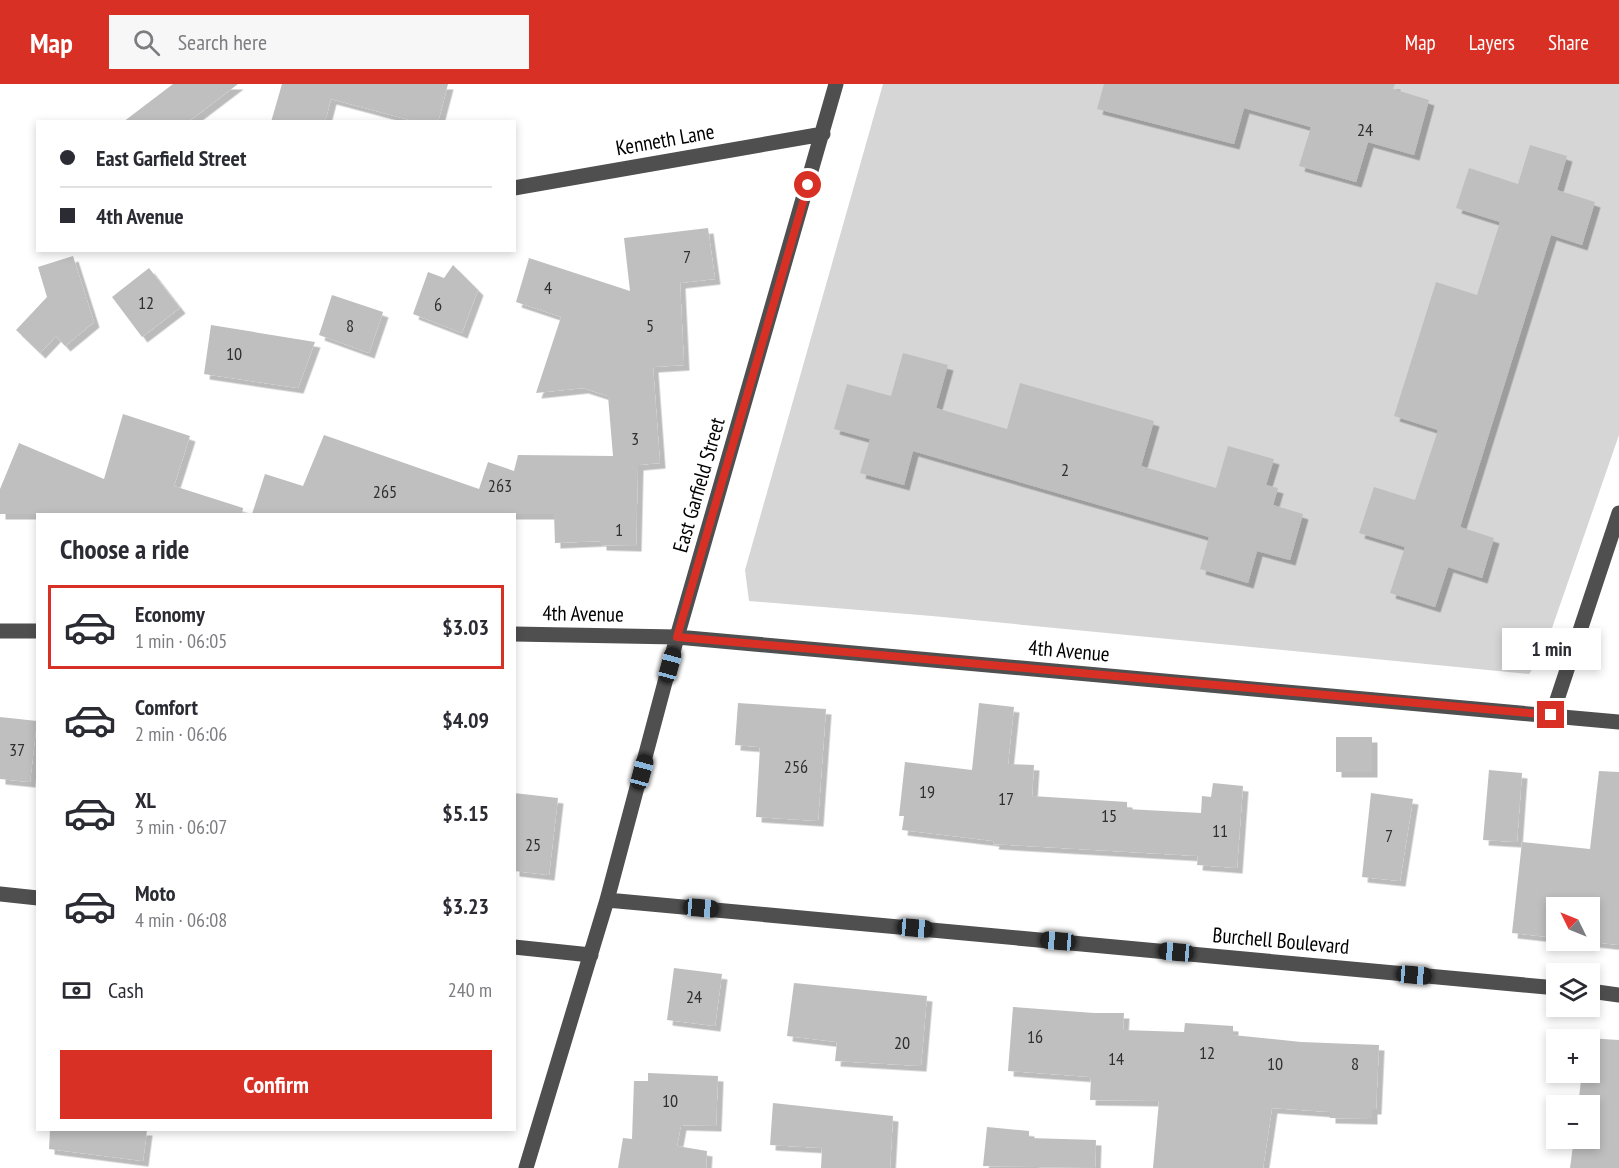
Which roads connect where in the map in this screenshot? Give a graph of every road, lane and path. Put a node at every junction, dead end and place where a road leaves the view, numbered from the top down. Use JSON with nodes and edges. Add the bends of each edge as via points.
{"nodes":[{"id":1,"x":836,"y":84,"type":"edge"},
{"id":2,"x":823,"y":134,"type":"junction"},
{"id":3,"x":516,"y":188,"type":"edge"},
{"id":4,"x":1619,"y":513,"type":"edge"},
{"id":5,"x":0,"y":631,"type":"edge"},
{"id":6,"x":36,"y":631,"type":"edge"},
{"id":7,"x":516,"y":634,"type":"edge"},
{"id":8,"x":677,"y":637,"type":"junction"},
{"id":9,"x":1551,"y":715,"type":"junction"},
{"id":10,"x":1619,"y":722,"type":"edge"},
{"id":11,"x":0,"y":894,"type":"edge"},
{"id":12,"x":36,"y":898,"type":"edge"},
{"id":13,"x":608,"y":900,"type":"junction"},
{"id":14,"x":516,"y":947,"type":"edge"},
{"id":15,"x":591,"y":955,"type":"junction"},
{"id":16,"x":1546,"y":987,"type":"edge"},
{"id":17,"x":1600,"y":992,"type":"edge"},
{"id":18,"x":1619,"y":995,"type":"edge"},
{"id":19,"x":526,"y":1168,"type":"edge"}],
"edges":[{"from":1,"to":2,"type":"street","name":"East Garfield Street"},
{"from":2,"to":3,"type":"street","name":"Kenneth Lane"},
{"from":2,"to":8,"type":"street","name":"East Garfield Street"},
{"from":4,"to":9,"type":"street"},
{"from":5,"to":6,"type":"street"},
{"from":7,"to":8,"type":"street","name":"4th Avenue"},
{"from":8,"to":9,"type":"street","name":"4th Avenue"},
{"from":8,"to":13,"type":"street","name":"East Garfield Street"},
{"from":9,"to":10,"type":"street","name":"4th Avenue"},
{"from":11,"to":12,"type":"street"},
{"from":13,"to":15,"type":"street","name":"East Garfield Street"},
{"from":13,"to":16,"type":"street","name":"Burchell Boulevard"},
{"from":14,"to":15,"type":"street"},
{"from":15,"to":19,"type":"street","name":"East Garfield Street"},
{"from":17,"to":18,"type":"street"}]}
